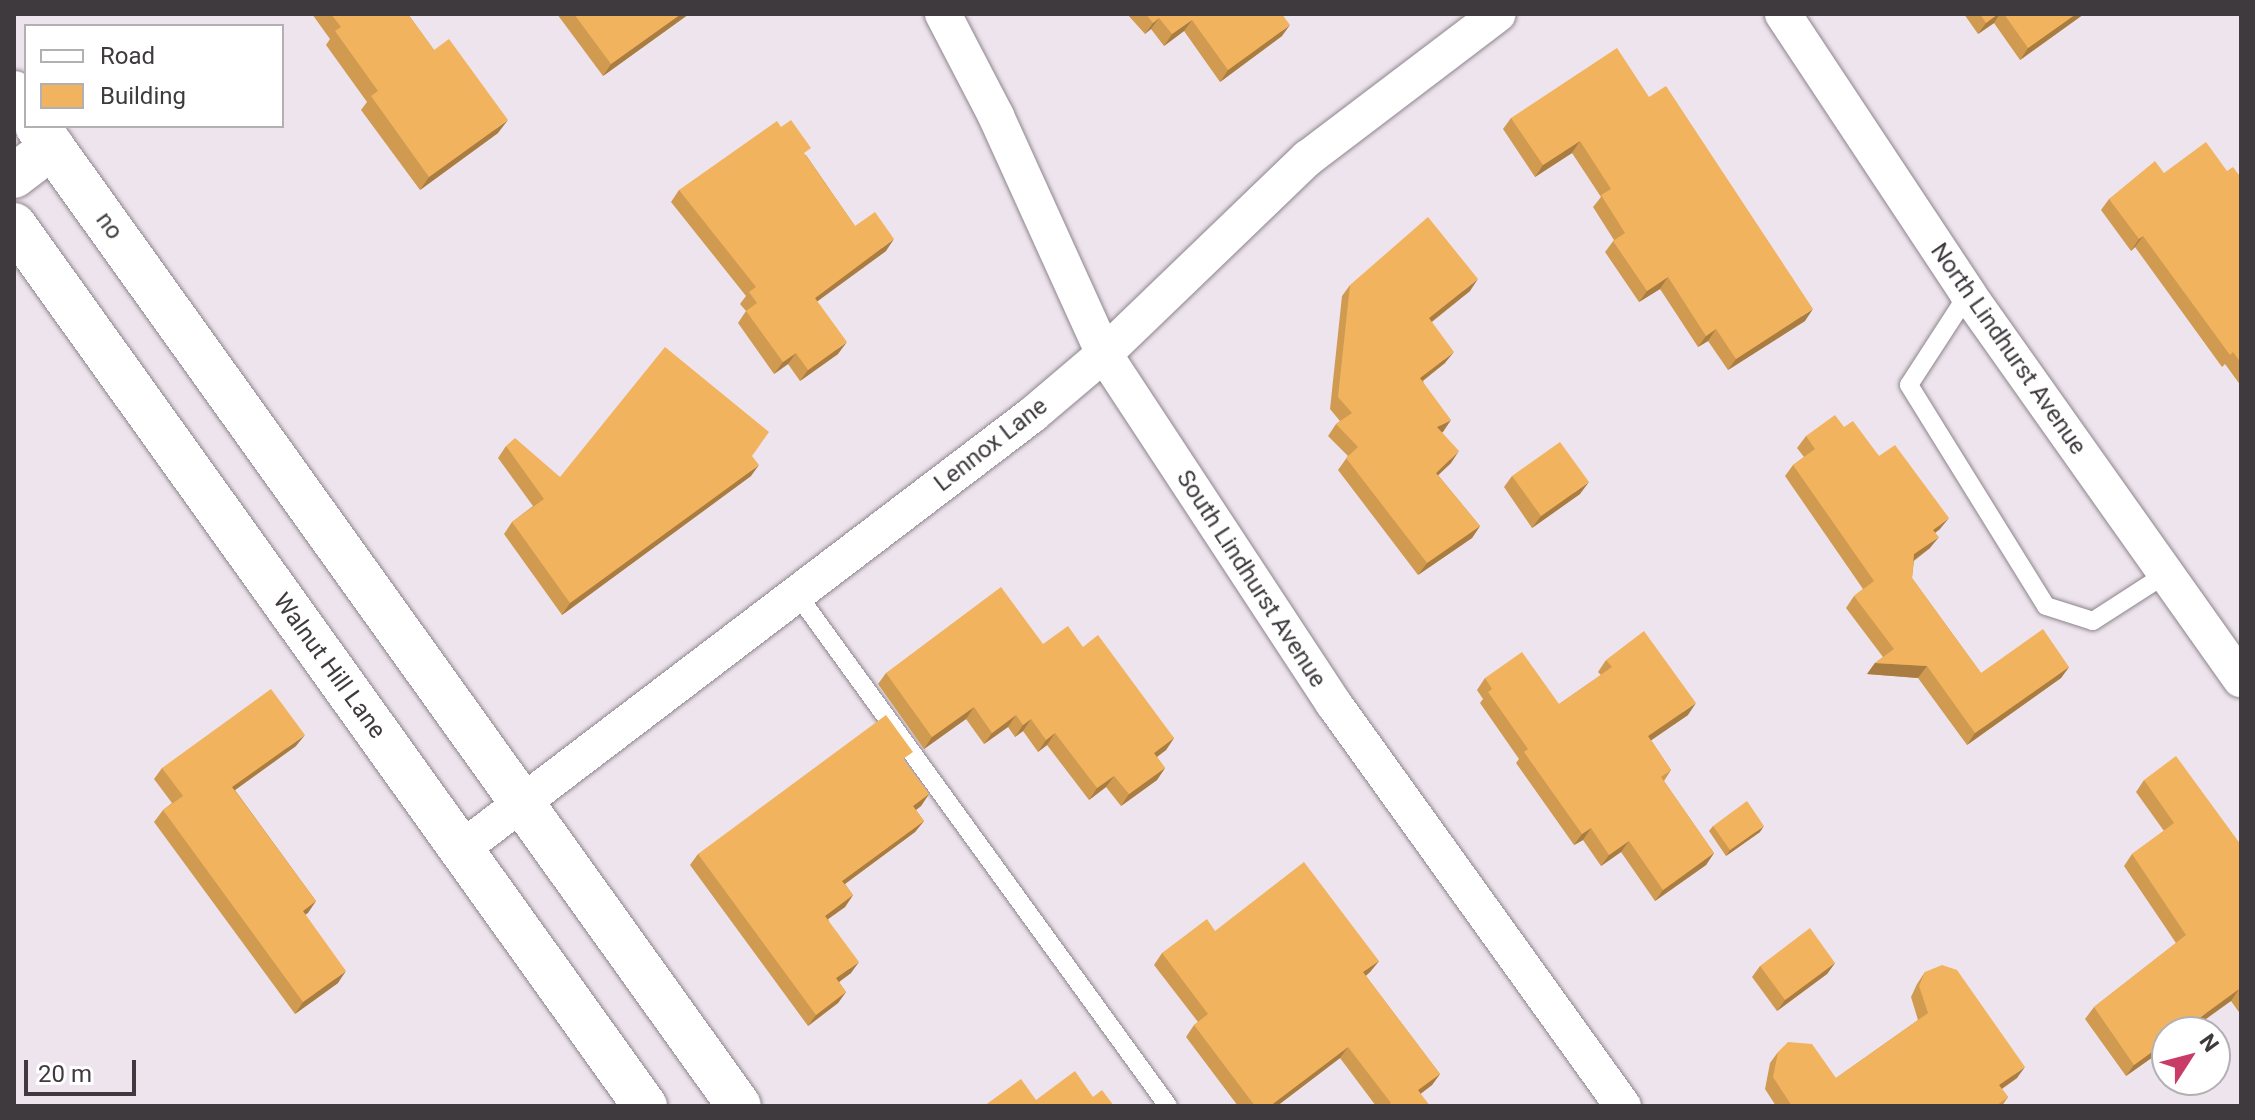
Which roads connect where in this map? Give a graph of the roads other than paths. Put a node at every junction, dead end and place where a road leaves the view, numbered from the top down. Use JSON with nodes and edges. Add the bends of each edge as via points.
{"nodes":[{"id":1,"x":943,"y":14,"type":"edge"},
{"id":2,"x":1498,"y":14,"type":"edge"},
{"id":3,"x":1783,"y":14,"type":"edge"},
{"id":4,"x":45,"y":136,"type":"edge"},
{"id":5,"x":14,"y":176,"type":"edge"},
{"id":6,"x":14,"y":225,"type":"edge"},
{"id":7,"x":1968,"y":294,"type":"junction"},
{"id":8,"x":1104,"y":354,"type":"junction"},
{"id":9,"x":2166,"y":574,"type":"junction"},
{"id":10,"x":797,"y":594,"type":"junction"},
{"id":11,"x":2241,"y":679,"type":"edge"},
{"id":12,"x":520,"y":803,"type":"junction"},
{"id":13,"x":460,"y":850,"type":"junction"},
{"id":14,"x":645,"y":1106,"type":"edge"},
{"id":15,"x":739,"y":1106,"type":"edge"},
{"id":16,"x":1168,"y":1106,"type":"edge"},
{"id":17,"x":1623,"y":1106,"type":"edge"}],
"edges":[{"from":1,"to":8,"type":"street","name":"South Lindhurst Avenue","via":[[996,116]]},
{"from":2,"to":8,"type":"street","name":"Lennox Lane","via":[[1308,158]]},
{"from":3,"to":7,"type":"street","name":"North Lindhurst Avenue"},
{"from":4,"to":5,"type":"main road"},
{"from":4,"to":12,"type":"main road","name":"no"},
{"from":6,"to":13,"type":"main road","name":"Walnut Hill Lane"},
{"from":7,"to":9,"type":"street","name":"North Lindhurst Avenue"},
{"from":7,"to":9,"type":"lane","via":[[1909,385],[2046,606],[2093,621]]},
{"from":8,"to":10,"type":"street","name":"Lennox Lane"},
{"from":8,"to":17,"type":"street","name":"South Lindhurst Avenue","via":[[1334,704]]},
{"from":9,"to":11,"type":"street","name":"North Lindhurst Avenue"},
{"from":10,"to":12,"type":"street","name":"Lennox Lane"},
{"from":10,"to":16,"type":"lane"},
{"from":12,"to":13,"type":"street","name":"Lennox Lane"},
{"from":12,"to":15,"type":"main road"},
{"from":13,"to":14,"type":"main road","name":"Walnut Hill Lane"}]}
